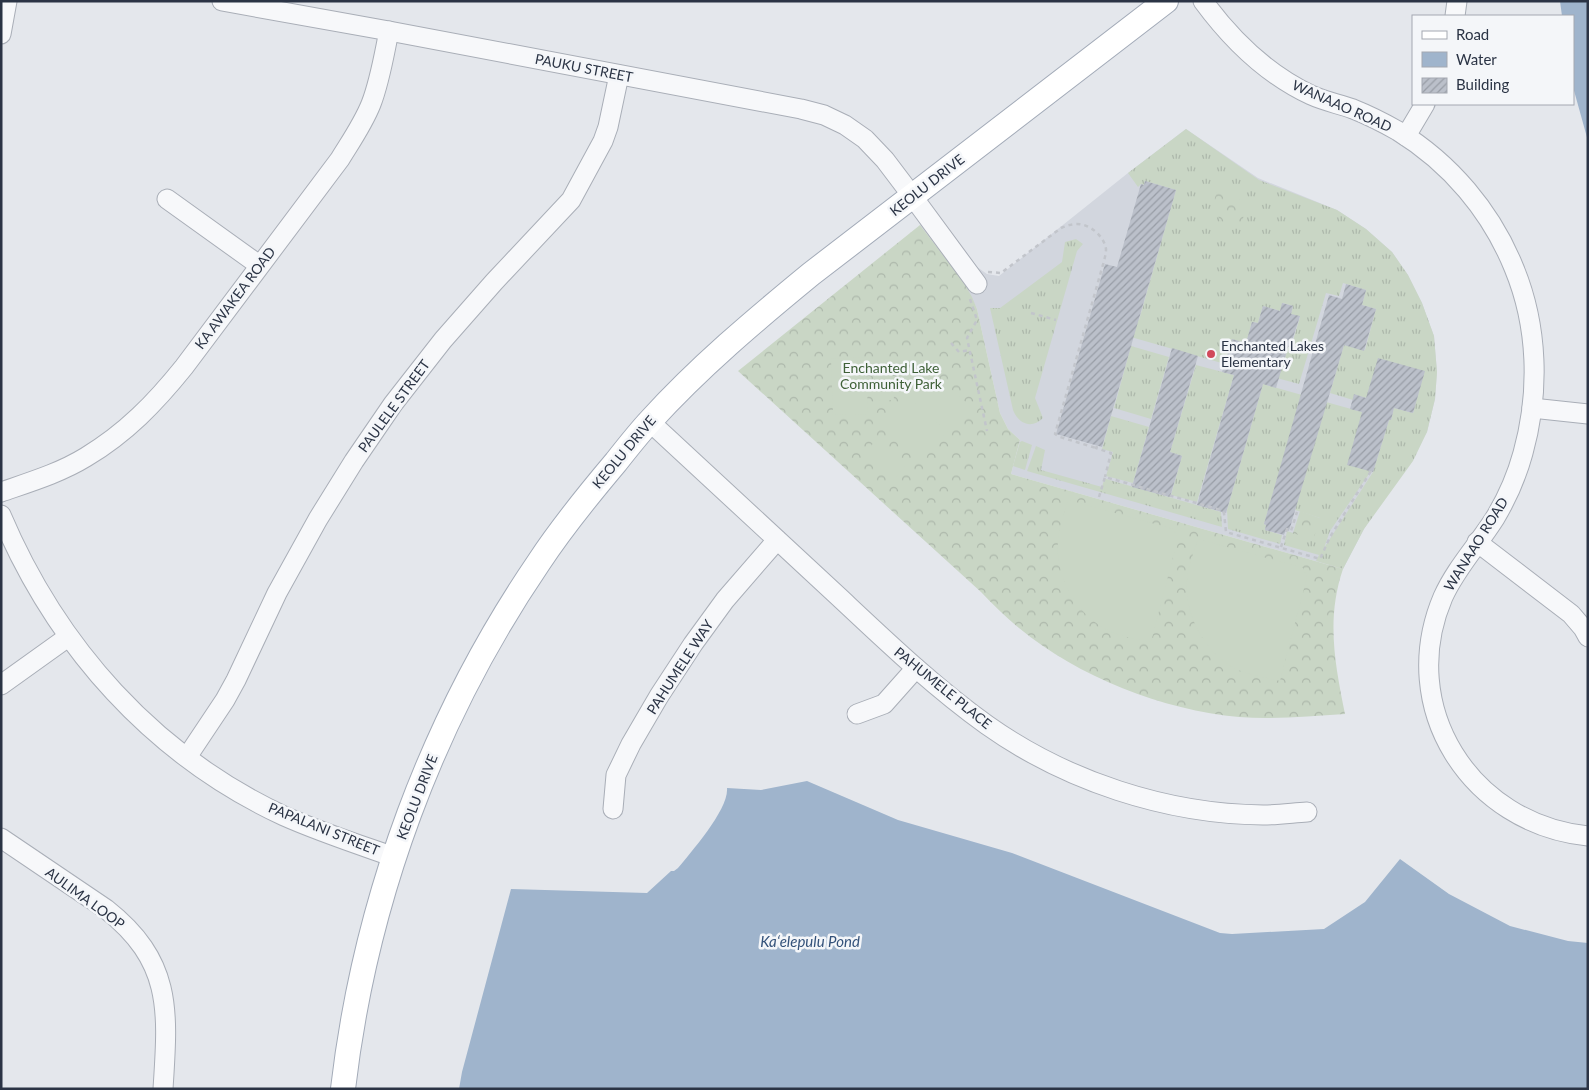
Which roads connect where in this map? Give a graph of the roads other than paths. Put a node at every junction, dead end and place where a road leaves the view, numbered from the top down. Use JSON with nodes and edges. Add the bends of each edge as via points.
{"nodes":[{"id":1,"x":7,"y":1,"type":"edge"},
{"id":2,"x":222,"y":1,"type":"edge"},
{"id":3,"x":1166,"y":1,"type":"edge"},
{"id":4,"x":1203,"y":1,"type":"edge"},
{"id":5,"x":1457,"y":1,"type":"edge"},
{"id":6,"x":1455,"y":15,"type":"edge"},
{"id":7,"x":389,"y":31,"type":"junction"},
{"id":8,"x":1,"y":34,"type":"edge"},
{"id":9,"x":619,"y":75,"type":"junction"},
{"id":10,"x":1424,"y":105,"type":"edge"},
{"id":11,"x":1406,"y":136,"type":"junction"},
{"id":12,"x":913,"y":197,"type":"junction"},
{"id":13,"x":167,"y":199,"type":"dead end"},
{"id":14,"x":259,"y":265,"type":"junction"},
{"id":15,"x":976,"y":283,"type":"road end"},
{"id":16,"x":1532,"y":408,"type":"junction"},
{"id":17,"x":1588,"y":414,"type":"edge"},
{"id":18,"x":649,"y":421,"type":"junction"},
{"id":19,"x":1,"y":492,"type":"edge"},
{"id":20,"x":1,"y":515,"type":"edge"},
{"id":21,"x":777,"y":540,"type":"junction"},
{"id":22,"x":1477,"y":542,"type":"junction"},
{"id":23,"x":68,"y":637,"type":"junction"},
{"id":24,"x":1588,"y":637,"type":"edge"},
{"id":25,"x":916,"y":668,"type":"junction"},
{"id":26,"x":1,"y":685,"type":"edge"},
{"id":27,"x":857,"y":714,"type":"dead end"},
{"id":28,"x":187,"y":757,"type":"junction"},
{"id":29,"x":613,"y":809,"type":"dead end"},
{"id":30,"x":1307,"y":812,"type":"dead end"},
{"id":31,"x":1588,"y":836,"type":"edge"},
{"id":32,"x":1,"y":838,"type":"edge"},
{"id":33,"x":394,"y":857,"type":"junction"},
{"id":34,"x":163,"y":1089,"type":"edge"},
{"id":35,"x":343,"y":1089,"type":"edge"}],
"edges":[{"from":1,"to":8,"type":"street"},
{"from":2,"to":7,"type":"street","name":"PAUKU STREET"},
{"from":3,"to":12,"type":"main road","name":"KEOLU DRIVE"},
{"from":4,"to":11,"type":"street","name":"WANAAO ROAD","via":[[1236,40],[1272,71],[1312,95],[1376,119]]},
{"from":5,"to":6,"type":"street"},
{"from":7,"to":9,"type":"street","name":"PAUKU STREET"},
{"from":7,"to":14,"type":"street","name":"KA AWAKEA ROAD","via":[[371,104],[361,125],[340,159]]},
{"from":9,"to":12,"type":"street","name":"PAUKU STREET","via":[[824,115],[845,124],[865,139]]},
{"from":9,"to":28,"type":"street","name":"PAULELE STREET","via":[[603,141],[571,200],[443,340],[393,404],[318,519],[225,700]]},
{"from":10,"to":11,"type":"street"},
{"from":11,"to":16,"type":"street","name":"WANAAO ROAD","via":[[1452,173],[1482,208],[1505,248],[1522,291],[1531,330],[1534,361]]},
{"from":12,"to":15,"type":"street","name":"PAUKU STREET"},
{"from":12,"to":18,"type":"main road","name":"KEOLU DRIVE","via":[[764,313]]},
{"from":13,"to":14,"type":"street"},
{"from":14,"to":19,"type":"street","name":"KA AWAKEA ROAD","via":[[168,387],[130,426],[86,458]]},
{"from":16,"to":17,"type":"street"},
{"from":16,"to":22,"type":"street","name":"WANAAO ROAD","via":[[1515,476],[1494,518]]},
{"from":18,"to":21,"type":"street","name":"PAHUMELE PLACE"},
{"from":18,"to":33,"type":"main road","name":"KEOLU DRIVE","via":[[566,523],[489,642],[434,751]]},
{"from":20,"to":23,"type":"street","name":"PAPALANI STREET","via":[[29,574]]},
{"from":21,"to":25,"type":"street","name":"PAHUMELE PLACE"},
{"from":21,"to":29,"type":"street","name":"PAHUMELE WAY","via":[[725,600],[659,696],[630,744],[616,775]]},
{"from":22,"to":24,"type":"street","via":[[1571,614]]},
{"from":22,"to":31,"type":"street","name":"WANAAO ROAD","via":[[1443,596],[1432,633],[1430,680],[1440,726],[1469,776],[1496,802],[1547,828]]},
{"from":23,"to":26,"type":"street"},
{"from":23,"to":28,"type":"street","name":"PAPALANI STREET","via":[[112,690]]},
{"from":25,"to":27,"type":"street","via":[[884,704]]},
{"from":25,"to":30,"type":"street","name":"PAHUMELE PLACE","via":[[995,730],[1036,755],[1090,780],[1149,800],[1186,807],[1264,815]]},
{"from":28,"to":33,"type":"street","name":"PAPALANI STREET","via":[[221,781],[283,815]]},
{"from":32,"to":34,"type":"street","name":"AULIMA LOOP","via":[[106,909],[141,944],[157,973],[165,1004]]},
{"from":33,"to":35,"type":"main road","name":"KEOLU DRIVE","via":[[360,986]]}]}
